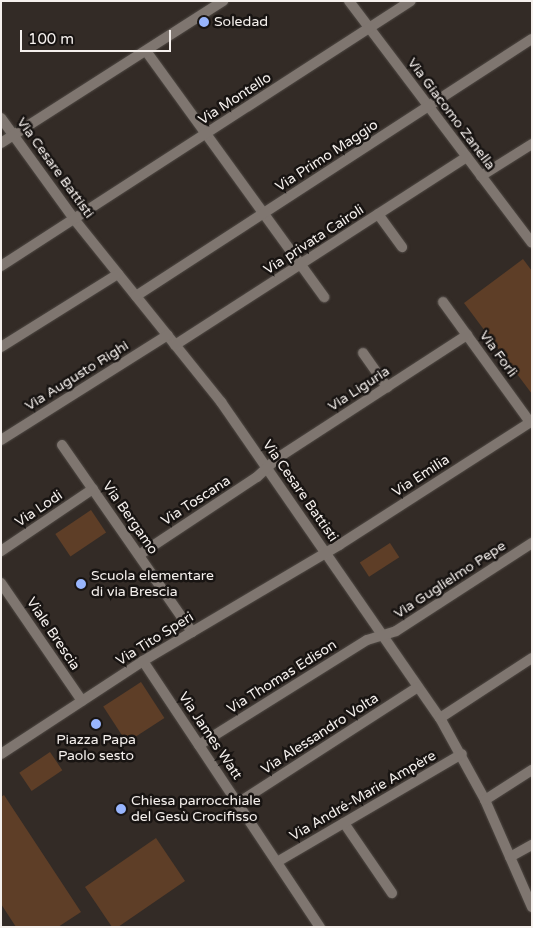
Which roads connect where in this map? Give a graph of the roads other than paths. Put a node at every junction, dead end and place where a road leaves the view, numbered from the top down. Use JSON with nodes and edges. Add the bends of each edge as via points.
{"nodes":[{"id":1,"x":223,"y":1,"type":"edge"},
{"id":2,"x":348,"y":1,"type":"edge"},
{"id":3,"x":411,"y":1,"type":"edge"},
{"id":4,"x":369,"y":28,"type":"junction"},
{"id":5,"x":532,"y":39,"type":"edge"},
{"id":6,"x":146,"y":51,"type":"junction"},
{"id":7,"x":428,"y":106,"type":"junction"},
{"id":8,"x":1,"y":118,"type":"edge"},
{"id":9,"x":207,"y":133,"type":"junction"},
{"id":10,"x":13,"y":135,"type":"junction"},
{"id":11,"x":1,"y":142,"type":"edge"},
{"id":12,"x":532,"y":144,"type":"edge"},
{"id":13,"x":467,"y":157,"type":"junction"},
{"id":14,"x":482,"y":176,"type":"junction"},
{"id":15,"x":264,"y":213,"type":"junction"},
{"id":16,"x":378,"y":214,"type":"junction"},
{"id":17,"x":74,"y":219,"type":"junction"},
{"id":18,"x":532,"y":243,"type":"edge"},
{"id":19,"x":402,"y":247,"type":"dead end"},
{"id":20,"x":300,"y":264,"type":"junction"},
{"id":21,"x":1,"y":266,"type":"edge"},
{"id":22,"x":118,"y":274,"type":"junction"},
{"id":23,"x":136,"y":296,"type":"junction"},
{"id":24,"x":324,"y":297,"type":"dead end"},
{"id":25,"x":442,"y":302,"type":"dead end"},
{"id":26,"x":168,"y":335,"type":"junction"},
{"id":27,"x":467,"y":336,"type":"junction"},
{"id":28,"x":175,"y":345,"type":"junction"},
{"id":29,"x":1,"y":347,"type":"edge"},
{"id":30,"x":363,"y":353,"type":"dead end"},
{"id":31,"x":387,"y":387,"type":"junction"},
{"id":32,"x":531,"y":422,"type":"edge"},
{"id":33,"x":1,"y":440,"type":"edge"},
{"id":34,"x":62,"y":445,"type":"dead end"},
{"id":35,"x":267,"y":468,"type":"junction"},
{"id":36,"x":92,"y":489,"type":"junction"},
{"id":37,"x":532,"y":543,"type":"edge"},
{"id":38,"x":1,"y":551,"type":"edge"},
{"id":39,"x":325,"y":552,"type":"junction"},
{"id":40,"x":139,"y":555,"type":"junction"},
{"id":41,"x":1,"y":584,"type":"edge"},
{"id":42,"x":192,"y":632,"type":"junction"},
{"id":43,"x":382,"y":636,"type":"junction"},
{"id":44,"x":532,"y":658,"type":"edge"},
{"id":45,"x":143,"y":661,"type":"junction"},
{"id":46,"x":418,"y":687,"type":"junction"},
{"id":47,"x":82,"y":701,"type":"junction"},
{"id":48,"x":440,"y":718,"type":"junction"},
{"id":49,"x":199,"y":745,"type":"junction"},
{"id":50,"x":1,"y":754,"type":"edge"},
{"id":51,"x":462,"y":754,"type":"junction"},
{"id":52,"x":532,"y":770,"type":"edge"},
{"id":53,"x":485,"y":800,"type":"junction"},
{"id":54,"x":238,"y":803,"type":"junction"},
{"id":55,"x":344,"y":822,"type":"junction"},
{"id":56,"x":532,"y":845,"type":"edge"},
{"id":57,"x":510,"y":856,"type":"junction"},
{"id":58,"x":277,"y":862,"type":"junction"},
{"id":59,"x":392,"y":893,"type":"dead end"},
{"id":60,"x":532,"y":907,"type":"edge"},
{"id":61,"x":320,"y":927,"type":"edge"}],
"edges":[{"from":1,"to":6,"type":"street"},
{"from":2,"to":4,"type":"street","name":"Via Giacomo Zanella"},
{"from":3,"to":4,"type":"street","name":"Via Montello"},
{"from":4,"to":7,"type":"street","name":"Via Giacomo Zanella"},
{"from":4,"to":9,"type":"street","name":"Via Montello"},
{"from":5,"to":7,"type":"street","name":"Via Primo Maggio"},
{"from":6,"to":9,"type":"street"},
{"from":6,"to":10,"type":"street"},
{"from":7,"to":13,"type":"street","name":"Via Giacomo Zanella"},
{"from":7,"to":15,"type":"street","name":"Via Primo Maggio"},
{"from":8,"to":10,"type":"street","name":"Via Cesare Battisti"},
{"from":9,"to":15,"type":"street"},
{"from":9,"to":17,"type":"street","name":"Via Montello"},
{"from":10,"to":11,"type":"street"},
{"from":10,"to":17,"type":"street","name":"Via Cesare Battisti"},
{"from":12,"to":14,"type":"street"},
{"from":13,"to":14,"type":"street","name":"Via Giacomo Zanella"},
{"from":13,"to":16,"type":"street","name":"Via privata Cairoli"},
{"from":14,"to":18,"type":"street","name":"Via Giacomo Zanella"},
{"from":15,"to":20,"type":"street"},
{"from":15,"to":23,"type":"street","name":"Via Primo Maggio"},
{"from":16,"to":19,"type":"street"},
{"from":16,"to":20,"type":"street","name":"Via privata Cairoli"},
{"from":17,"to":21,"type":"street","name":"Via Montello"},
{"from":17,"to":22,"type":"street","name":"Via Cesare Battisti"},
{"from":20,"to":24,"type":"street"},
{"from":20,"to":28,"type":"street","name":"Via privata Cairoli"},
{"from":22,"to":23,"type":"street","name":"Via Cesare Battisti"},
{"from":22,"to":29,"type":"street"},
{"from":23,"to":26,"type":"street","name":"Via Cesare Battisti"},
{"from":25,"to":27,"type":"street","name":"Via Forlì"},
{"from":26,"to":28,"type":"street","name":"Via Cesare Battisti"},
{"from":26,"to":33,"type":"street","name":"Via Augusto Righi"},
{"from":27,"to":31,"type":"street","name":"Via Liguria"},
{"from":27,"to":32,"type":"street","name":"Via Forlì"},
{"from":28,"to":35,"type":"street","name":"Via Cesare Battisti"},
{"from":30,"to":31,"type":"street"},
{"from":31,"to":35,"type":"street","name":"Via Liguria"},
{"from":32,"to":39,"type":"street","name":"Via Emilia"},
{"from":34,"to":36,"type":"street","name":"Via Bergamo"},
{"from":35,"to":39,"type":"street","name":"Via Cesare Battisti"},
{"from":35,"to":40,"type":"street","name":"Via Toscana"},
{"from":36,"to":38,"type":"street","name":"Via Lodi"},
{"from":36,"to":40,"type":"street","name":"Via Bergamo"},
{"from":37,"to":43,"type":"street","name":"Via Guglielmo Pepe","via":[[396,632]]},
{"from":39,"to":42,"type":"street","name":"Via Tito Speri"},
{"from":39,"to":43,"type":"street","name":"Via Cesare Battisti"},
{"from":40,"to":42,"type":"street","name":"Via Bergamo"},
{"from":41,"to":47,"type":"street","name":"Viale Brescia"},
{"from":42,"to":45,"type":"street","name":"Via Tito Speri"},
{"from":43,"to":46,"type":"street","name":"Via Cesare Battisti"},
{"from":43,"to":49,"type":"street","name":"Via Thomas Edison","via":[[367,640]]},
{"from":44,"to":48,"type":"street"},
{"from":45,"to":47,"type":"street","name":"Via Tito Speri"},
{"from":45,"to":49,"type":"street","name":"Via James Watt"},
{"from":46,"to":48,"type":"street","name":"Via Cesare Battisti"},
{"from":46,"to":54,"type":"street","name":"Via Alessandro Volta"},
{"from":47,"to":50,"type":"street","name":"Via Tito Speri"},
{"from":48,"to":51,"type":"street","name":"Via Cesare Battisti"},
{"from":49,"to":54,"type":"street","name":"Via James Watt"},
{"from":51,"to":53,"type":"street","name":"Via Cesare Battisti"},
{"from":51,"to":55,"type":"street","name":"Via André-Marie Ampère"},
{"from":52,"to":53,"type":"street"},
{"from":53,"to":57,"type":"street","name":"Via Cesare Battisti"},
{"from":54,"to":58,"type":"street","name":"Via James Watt"},
{"from":55,"to":58,"type":"street","name":"Via André-Marie Ampère"},
{"from":55,"to":59,"type":"street"},
{"from":56,"to":57,"type":"street"},
{"from":57,"to":60,"type":"street","name":"Via Cesare Battisti"},
{"from":58,"to":61,"type":"street","name":"Via James Watt"}]}
